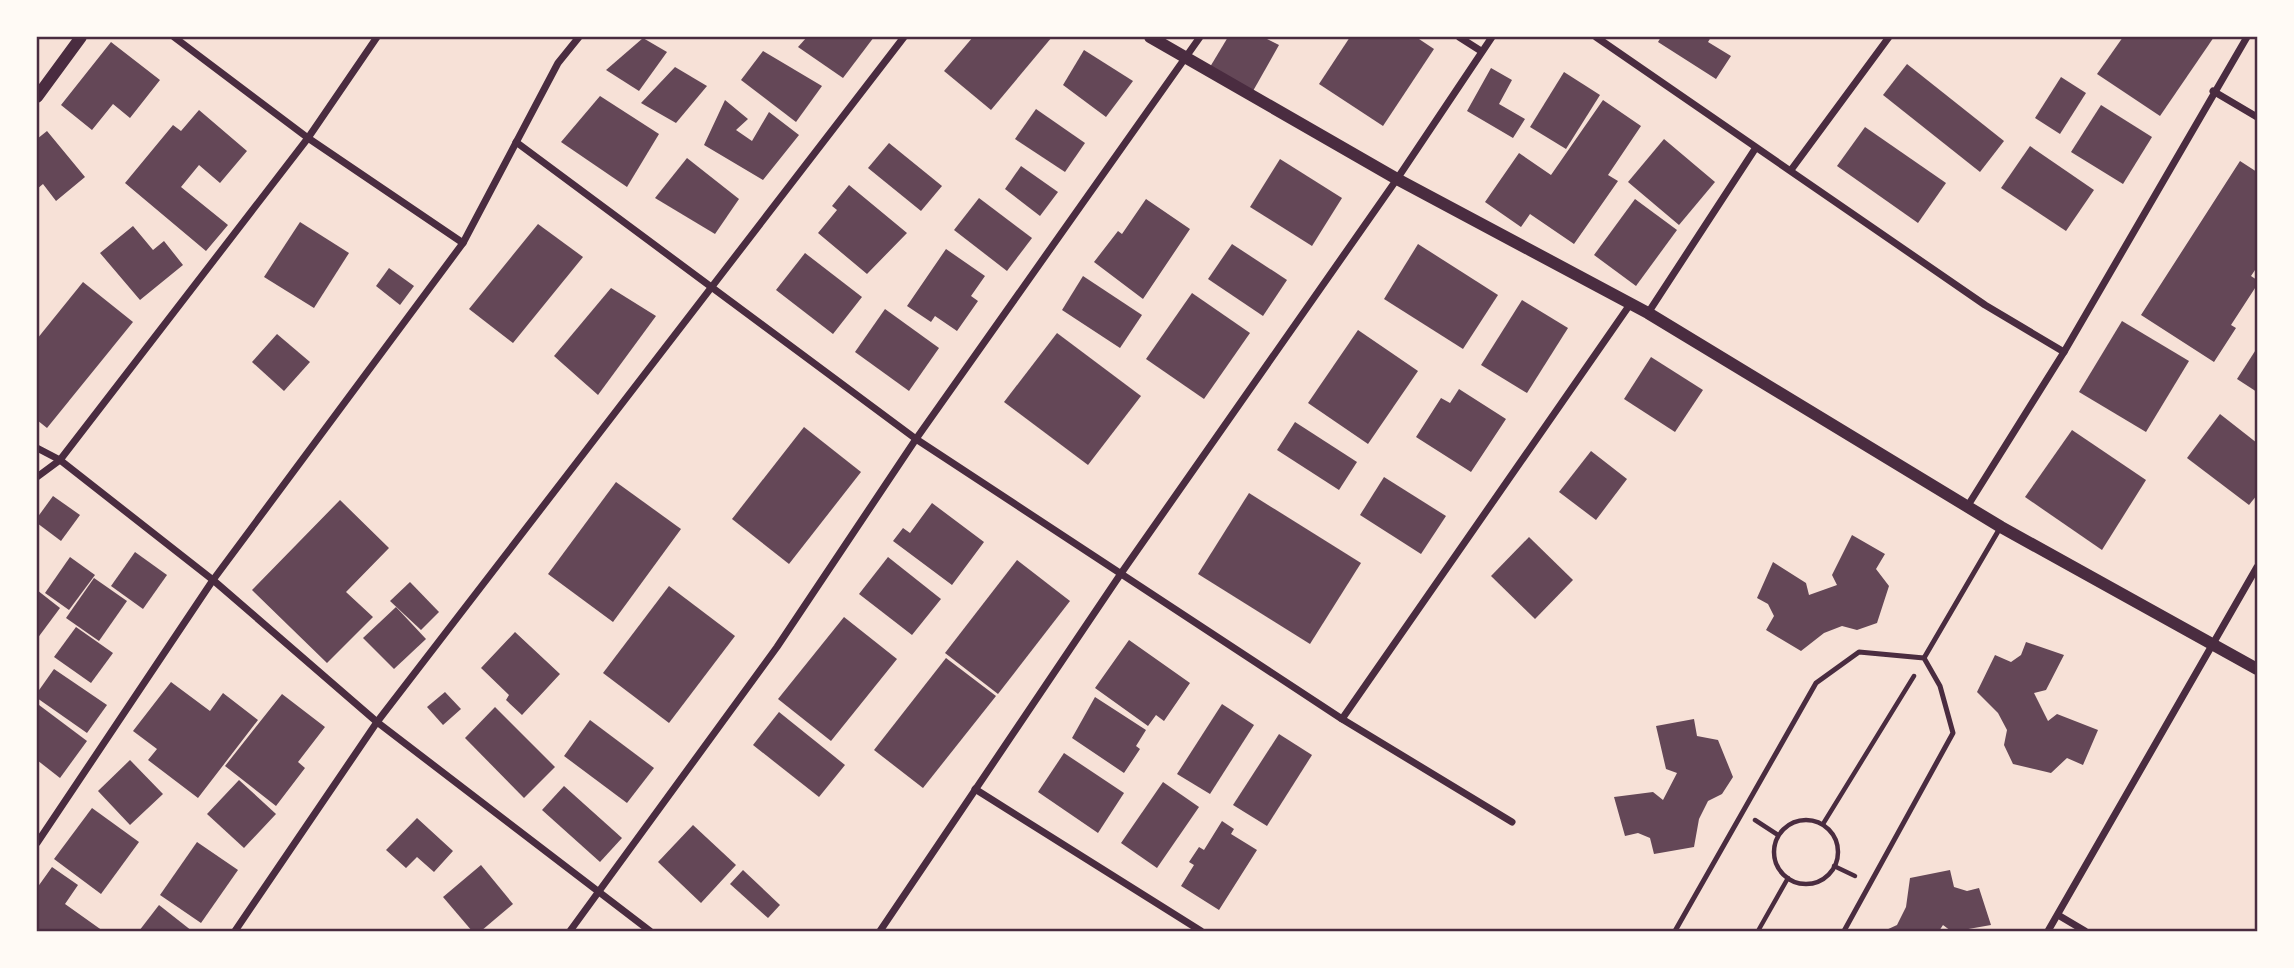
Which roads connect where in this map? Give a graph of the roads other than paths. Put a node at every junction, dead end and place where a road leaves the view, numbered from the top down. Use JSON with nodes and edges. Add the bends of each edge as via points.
{"nodes":[{"id":1,"x":81,"y":37,"type":"edge"},
{"id":2,"x":174,"y":37,"type":"edge"},
{"id":3,"x":377,"y":37,"type":"edge"},
{"id":4,"x":579,"y":37,"type":"edge"},
{"id":5,"x":904,"y":37,"type":"edge"},
{"id":6,"x":1150,"y":37,"type":"edge"},
{"id":7,"x":1200,"y":37,"type":"edge"},
{"id":8,"x":1459,"y":37,"type":"edge"},
{"id":9,"x":1492,"y":37,"type":"edge"},
{"id":10,"x":1596,"y":37,"type":"edge"},
{"id":11,"x":1889,"y":37,"type":"edge"},
{"id":12,"x":2247,"y":37,"type":"edge"},
{"id":13,"x":1481,"y":51,"type":"junction"},
{"id":14,"x":1186,"y":58,"type":"junction"},
{"id":15,"x":2213,"y":91,"type":"junction"},
{"id":16,"x":37,"y":97,"type":"edge"},
{"id":17,"x":2257,"y":117,"type":"edge"},
{"id":18,"x":308,"y":138,"type":"junction"},
{"id":19,"x":516,"y":142,"type":"junction"},
{"id":20,"x":1755,"y":149,"type":"junction"},
{"id":21,"x":1791,"y":170,"type":"junction"},
{"id":22,"x":1397,"y":179,"type":"junction"},
{"id":23,"x":463,"y":243,"type":"junction"},
{"id":24,"x":710,"y":289,"type":"junction"},
{"id":25,"x":1631,"y":303,"type":"junction"},
{"id":26,"x":1648,"y":313,"type":"junction"},
{"id":27,"x":2064,"y":352,"type":"junction"},
{"id":28,"x":916,"y":439,"type":"junction"},
{"id":29,"x":37,"y":448,"type":"edge"},
{"id":30,"x":60,"y":460,"type":"junction"},
{"id":31,"x":37,"y":477,"type":"edge"},
{"id":32,"x":1967,"y":506,"type":"junction"},
{"id":33,"x":2001,"y":527,"type":"junction"},
{"id":34,"x":2257,"y":567,"type":"edge"},
{"id":35,"x":1122,"y":572,"type":"junction"},
{"id":36,"x":213,"y":580,"type":"junction"},
{"id":37,"x":2212,"y":645,"type":"junction"},
{"id":38,"x":1924,"y":658,"type":"junction"},
{"id":39,"x":2257,"y":669,"type":"edge"},
{"id":40,"x":1342,"y":719,"type":"junction"},
{"id":41,"x":377,"y":722,"type":"junction"},
{"id":42,"x":975,"y":789,"type":"junction"},
{"id":43,"x":1512,"y":822,"type":"dead end"},
{"id":44,"x":37,"y":844,"type":"edge"},
{"id":45,"x":600,"y":891,"type":"junction"},
{"id":46,"x":2057,"y":915,"type":"junction"},
{"id":47,"x":235,"y":931,"type":"edge"},
{"id":48,"x":570,"y":931,"type":"edge"},
{"id":49,"x":650,"y":931,"type":"edge"},
{"id":50,"x":880,"y":931,"type":"edge"},
{"id":51,"x":1201,"y":931,"type":"edge"},
{"id":52,"x":1675,"y":931,"type":"edge"},
{"id":53,"x":1844,"y":931,"type":"edge"},
{"id":54,"x":2048,"y":931,"type":"edge"},
{"id":55,"x":2085,"y":931,"type":"edge"}],
"edges":[{"from":1,"to":16,"type":"street"},
{"from":2,"to":18,"type":"street"},
{"from":3,"to":18,"type":"street"},
{"from":4,"to":19,"type":"street","via":[[558,62]]},
{"from":5,"to":24,"type":"street"},
{"from":6,"to":14,"type":"street"},
{"from":7,"to":14,"type":"street"},
{"from":8,"to":13,"type":"street"},
{"from":9,"to":13,"type":"street"},
{"from":10,"to":20,"type":"street"},
{"from":11,"to":21,"type":"street"},
{"from":12,"to":15,"type":"street"},
{"from":13,"to":22,"type":"street"},
{"from":14,"to":22,"type":"street"},
{"from":14,"to":28,"type":"street"},
{"from":15,"to":17,"type":"street"},
{"from":15,"to":27,"type":"street"},
{"from":18,"to":23,"type":"street"},
{"from":18,"to":30,"type":"street"},
{"from":19,"to":23,"type":"street"},
{"from":19,"to":24,"type":"street"},
{"from":20,"to":21,"type":"street"},
{"from":20,"to":26,"type":"street"},
{"from":21,"to":27,"type":"street","via":[[1985,305]]},
{"from":22,"to":25,"type":"street"},
{"from":22,"to":35,"type":"street"},
{"from":23,"to":36,"type":"street"},
{"from":24,"to":28,"type":"street"},
{"from":24,"to":41,"type":"street"},
{"from":25,"to":26,"type":"street"},
{"from":25,"to":40,"type":"street"},
{"from":26,"to":32,"type":"street"},
{"from":27,"to":32,"type":"street"},
{"from":28,"to":35,"type":"street"},
{"from":28,"to":45,"type":"street","via":[[777,647]]},
{"from":29,"to":30,"type":"street"},
{"from":30,"to":31,"type":"street"},
{"from":30,"to":36,"type":"street"},
{"from":32,"to":33,"type":"street"},
{"from":33,"to":37,"type":"street"},
{"from":33,"to":38,"type":"lane"},
{"from":34,"to":37,"type":"street"},
{"from":35,"to":40,"type":"street"},
{"from":35,"to":42,"type":"street"},
{"from":36,"to":41,"type":"street"},
{"from":36,"to":44,"type":"street"},
{"from":37,"to":39,"type":"street"},
{"from":37,"to":46,"type":"street"},
{"from":38,"to":52,"type":"lane","via":[[1858,652],[1816,683]]},
{"from":38,"to":53,"type":"lane","via":[[1940,686],[1953,733]]},
{"from":40,"to":43,"type":"street"},
{"from":41,"to":45,"type":"street"},
{"from":41,"to":47,"type":"street"},
{"from":42,"to":50,"type":"street"},
{"from":42,"to":51,"type":"street"},
{"from":45,"to":48,"type":"street"},
{"from":45,"to":49,"type":"street"},
{"from":46,"to":54,"type":"street"},
{"from":46,"to":55,"type":"street"}]}
